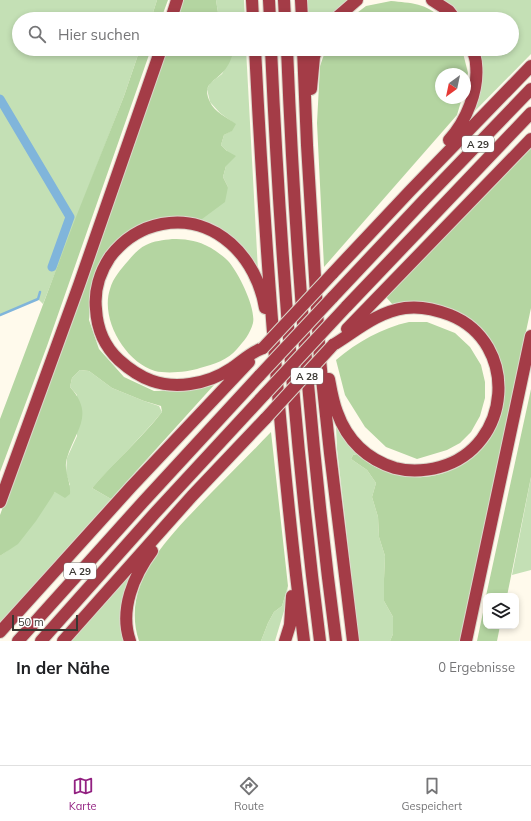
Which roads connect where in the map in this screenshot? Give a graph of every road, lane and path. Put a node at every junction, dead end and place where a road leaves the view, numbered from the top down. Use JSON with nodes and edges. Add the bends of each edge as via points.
{"nodes":[{"id":1,"x":177,"y":0,"type":"edge"},
{"id":2,"x":252,"y":0,"type":"edge"},
{"id":3,"x":269,"y":0,"type":"edge"},
{"id":4,"x":284,"y":0,"type":"edge"},
{"id":5,"x":301,"y":0,"type":"edge"},
{"id":6,"x":357,"y":0,"type":"edge"},
{"id":7,"x":432,"y":0,"type":"edge"},
{"id":8,"x":173,"y":12,"type":"edge"},
{"id":9,"x":253,"y":12,"type":"edge"},
{"id":10,"x":270,"y":12,"type":"edge"},
{"id":11,"x":285,"y":12,"type":"edge"},
{"id":12,"x":302,"y":12,"type":"edge"},
{"id":13,"x":343,"y":12,"type":"edge"},
{"id":14,"x":450,"y":12,"type":"edge"},
{"id":15,"x":159,"y":56,"type":"edge"},
{"id":16,"x":255,"y":56,"type":"edge"},
{"id":17,"x":271,"y":56,"type":"edge"},
{"id":18,"x":287,"y":56,"type":"edge"},
{"id":19,"x":303,"y":56,"type":"edge"},
{"id":20,"x":314,"y":56,"type":"edge"},
{"id":21,"x":474,"y":56,"type":"edge"},
{"id":22,"x":531,"y":66,"type":"edge"},
{"id":23,"x":531,"y":89,"type":"edge"},
{"id":24,"x":531,"y":113,"type":"edge"},
{"id":25,"x":531,"y":139,"type":"edge"},
{"id":26,"x":307,"y":145,"type":"junction"},
{"id":27,"x":410,"y":190,"type":"junction"},
{"id":28,"x":272,"y":327,"type":"junction"},
{"id":29,"x":531,"y":336,"type":"edge"},
{"id":30,"x":333,"y":345,"type":"junction"},
{"id":31,"x":263,"y":348,"type":"junction"},
{"id":32,"x":320,"y":360,"type":"junction"},
{"id":33,"x":192,"y":496,"type":"junction"},
{"id":34,"x":0,"y":502,"type":"edge"},
{"id":35,"x":296,"y":571,"type":"junction"},
{"id":36,"x":0,"y":632,"type":"edge"},
{"id":37,"x":18,"y":641,"type":"edge"},
{"id":38,"x":41,"y":641,"type":"edge"},
{"id":39,"x":63,"y":641,"type":"edge"},
{"id":40,"x":130,"y":641,"type":"edge"},
{"id":41,"x":285,"y":641,"type":"edge"},
{"id":42,"x":304,"y":641,"type":"edge"},
{"id":43,"x":320,"y":641,"type":"edge"},
{"id":44,"x":336,"y":641,"type":"edge"},
{"id":45,"x":353,"y":641,"type":"edge"},
{"id":46,"x":466,"y":641,"type":"edge"}],
"edges":[{"from":1,"to":8,"type":"highway"},
{"from":2,"to":9,"type":"highway"},
{"from":3,"to":10,"type":"highway"},
{"from":4,"to":11,"type":"highway"},
{"from":5,"to":12,"type":"highway"},
{"from":6,"to":13,"type":"highway"},
{"from":7,"to":14,"type":"highway"},
{"from":15,"to":34,"type":"highway"},
{"from":16,"to":28,"type":"highway"},
{"from":17,"to":43,"type":"highway","number":"A 28","via":[[281,238],[297,433]]},
{"from":18,"to":44,"type":"highway","number":"A 28","via":[[296,238],[309,399]]},
{"from":19,"to":26,"type":"highway"},
{"from":20,"to":26,"type":"highway","via":[[311,84],[312,136]]},
{"from":21,"to":27,"type":"highway","via":[[476,81],[465,116],[455,133],[416,178]]},
{"from":22,"to":27,"type":"highway"},
{"from":23,"to":37,"type":"highway","number":"A 29","bridge":true,"via":[[260,375]]},
{"from":24,"to":38,"type":"highway","number":"A 29","bridge":true,"via":[[346,307],[155,513]]},
{"from":25,"to":30,"type":"highway"},
{"from":26,"to":32,"type":"highway"},
{"from":27,"to":31,"type":"highway","bridge":true},
{"from":28,"to":31,"type":"highway","via":[[266,320],[265,306],[251,268],[230,242],[204,227],[192,223],[172,222],[144,229],[129,238],[106,263],[97,287],[97,322],[104,341],[115,356],[141,376],[172,386],[210,380]]},
{"from":28,"to":35,"type":"highway"},
{"from":29,"to":46,"type":"highway"},
{"from":30,"to":32,"type":"highway","via":[[366,323],[406,308],[442,312],[458,319],[473,329],[493,356],[498,376],[498,399],[488,431],[468,453],[447,465],[414,471],[401,470],[379,462],[361,450],[344,428]]},
{"from":30,"to":33,"type":"highway","bridge":true},
{"from":31,"to":36,"type":"highway","via":[[131,486]]},
{"from":32,"to":45,"type":"highway"},
{"from":33,"to":39,"type":"highway"},
{"from":33,"to":40,"type":"highway","via":[[184,513],[142,565],[132,587],[126,615]]},
{"from":35,"to":41,"type":"highway","via":[[290,625]]},
{"from":35,"to":42,"type":"highway"}]}
